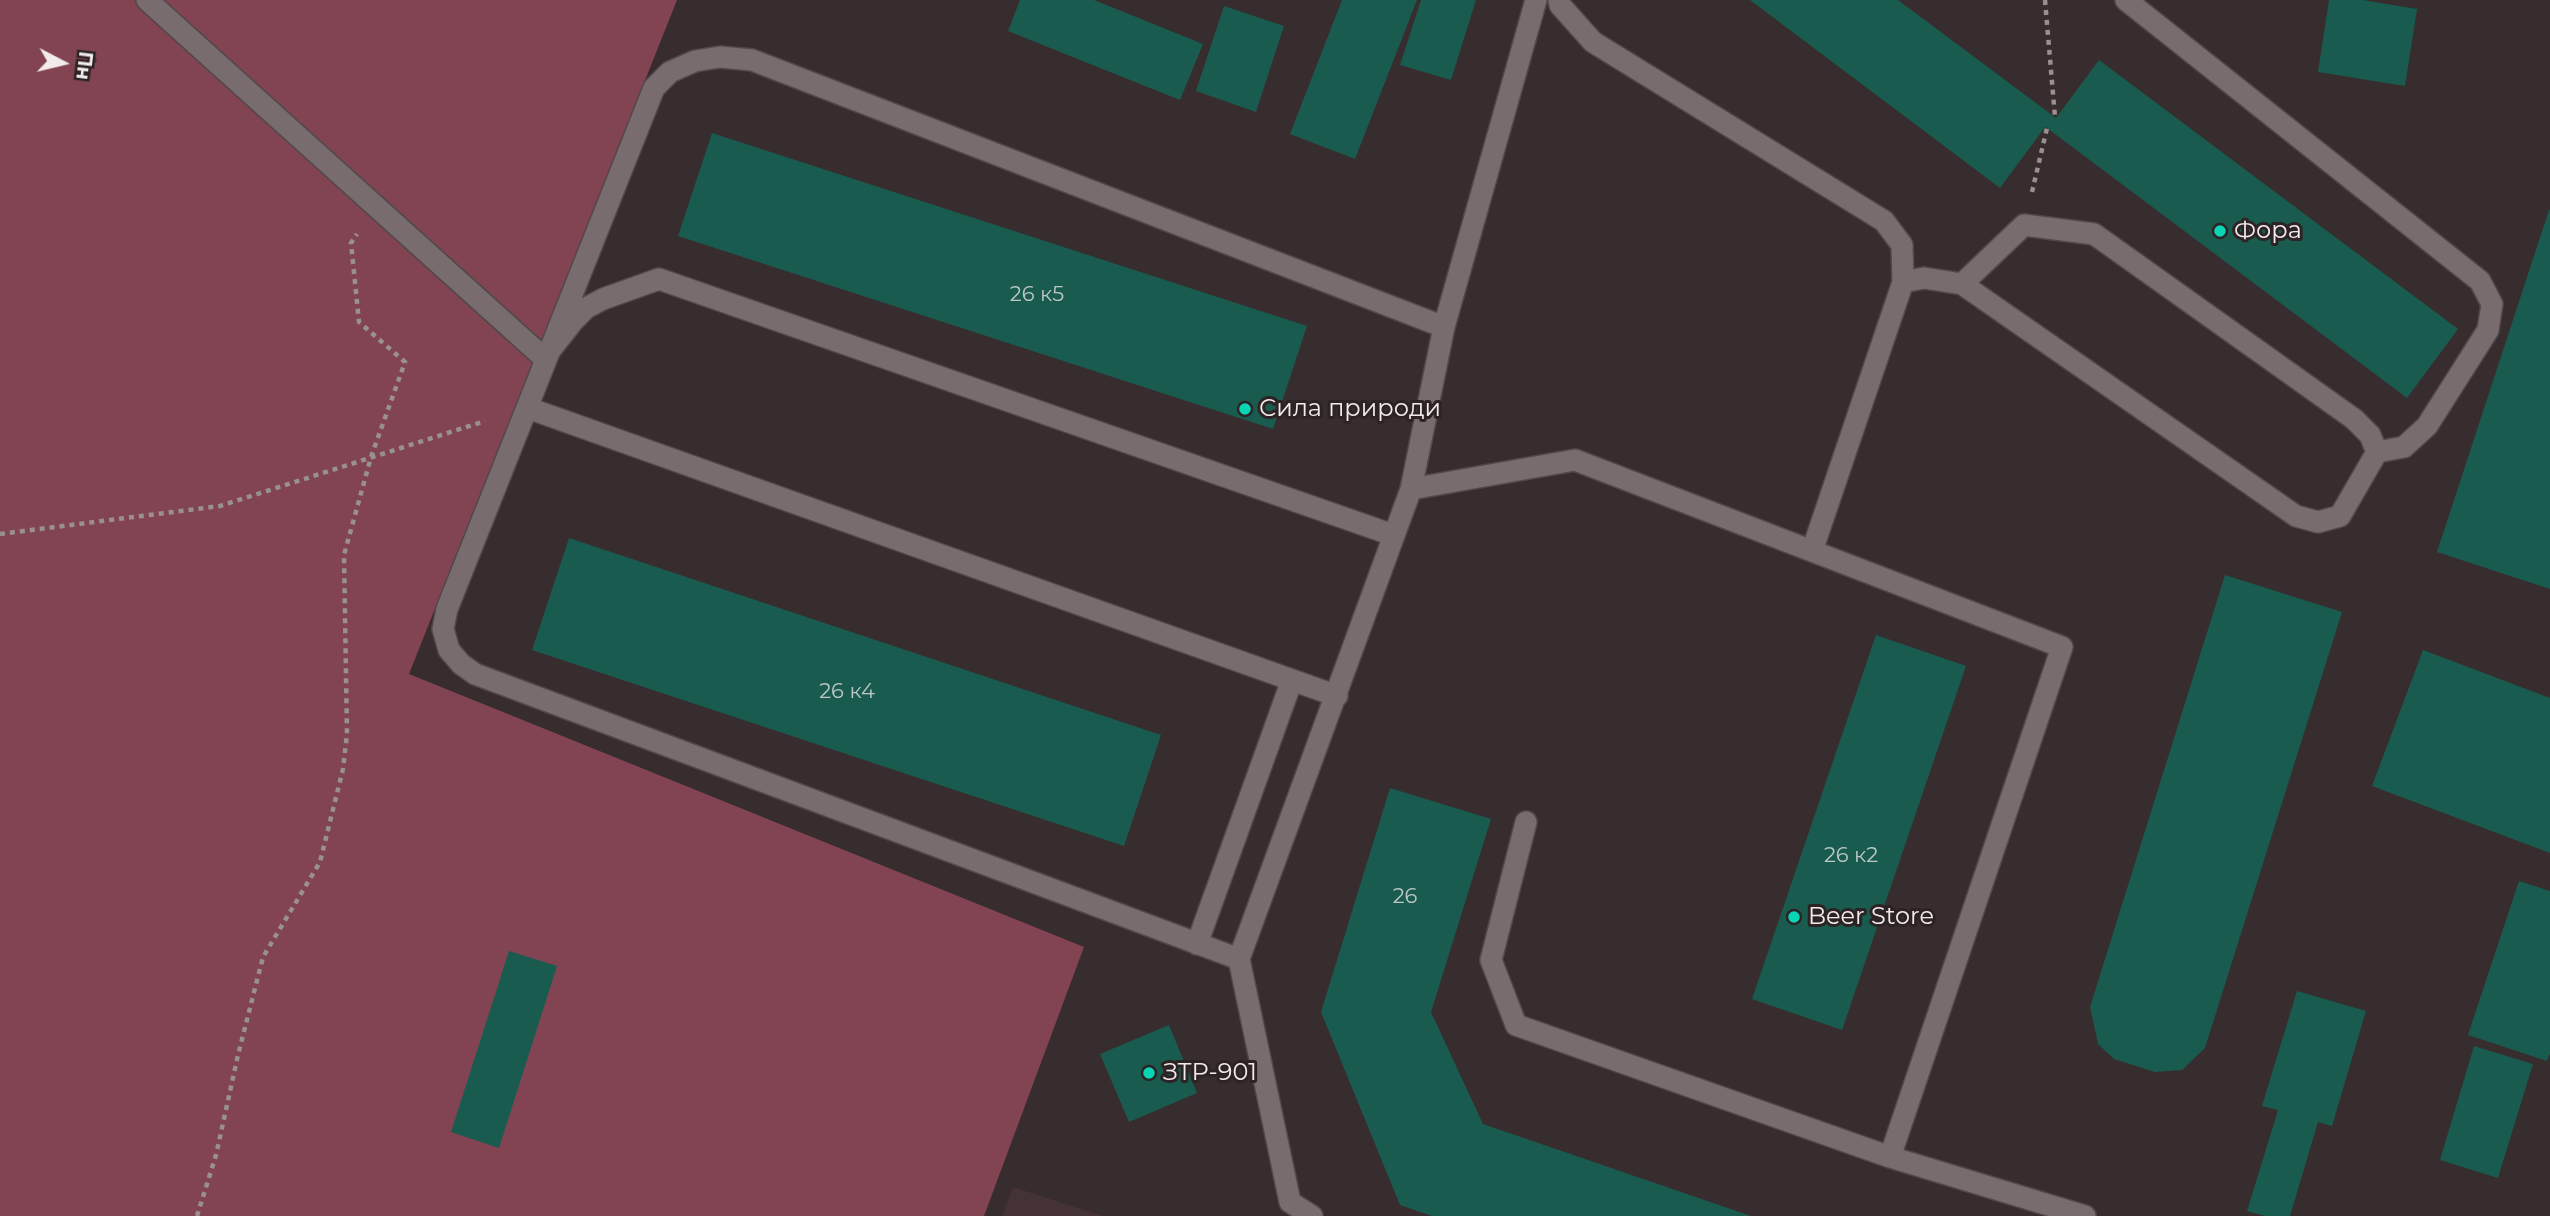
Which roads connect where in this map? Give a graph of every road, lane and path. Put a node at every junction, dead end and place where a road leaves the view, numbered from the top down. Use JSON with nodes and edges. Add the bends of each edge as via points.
{"nodes":[{"id":1,"x":147,"y":0,"type":"edge"},
{"id":2,"x":1536,"y":0,"type":"edge"},
{"id":3,"x":1559,"y":0,"type":"edge"},
{"id":4,"x":2045,"y":0,"type":"edge"},
{"id":5,"x":2126,"y":0,"type":"edge"},
{"id":6,"x":2055,"y":117,"type":"dead end"},
{"id":7,"x":2047,"y":128,"type":"dead end"},
{"id":8,"x":377,"y":207,"type":"junction"},
{"id":9,"x":2024,"y":225,"type":"junction"},
{"id":10,"x":1903,"y":282,"type":"junction"},
{"id":11,"x":1962,"y":284,"type":"junction"},
{"id":12,"x":1444,"y":327,"type":"junction"},
{"id":13,"x":544,"y":358,"type":"junction"},
{"id":14,"x":528,"y":408,"type":"junction"},
{"id":15,"x":2378,"y":452,"type":"junction"},
{"id":16,"x":372,"y":457,"type":"junction"},
{"id":17,"x":1411,"y":489,"type":"junction"},
{"id":18,"x":0,"y":534,"type":"edge"},
{"id":19,"x":1392,"y":535,"type":"junction"},
{"id":20,"x":1812,"y":551,"type":"junction"},
{"id":21,"x":1293,"y":680,"type":"junction"},
{"id":22,"x":1336,"y":696,"type":"junction"},
{"id":23,"x":1526,"y":822,"type":"dead end"},
{"id":24,"x":1197,"y":944,"type":"junction"},
{"id":25,"x":1239,"y":959,"type":"junction"},
{"id":26,"x":1890,"y":1157,"type":"junction"},
{"id":27,"x":197,"y":1216,"type":"edge"},
{"id":28,"x":1312,"y":1216,"type":"edge"},
{"id":29,"x":2085,"y":1216,"type":"edge"}],
"edges":[{"from":1,"to":8,"type":"lane"},
{"from":2,"to":12,"type":"lane"},
{"from":3,"to":10,"type":"lane","via":[[1594,42],[1884,221],[1902,245]]},
{"from":4,"to":6,"type":"path"},
{"from":5,"to":15,"type":"lane","via":[[2480,281],[2491,304],[2488,330],[2427,425],[2404,447]]},
{"from":7,"to":9,"type":"path"},
{"from":8,"to":13,"type":"lane"},
{"from":8,"to":16,"type":"path","via":[[351,243],[359,322],[405,362]]},
{"from":9,"to":11,"type":"lane"},
{"from":9,"to":15,"type":"lane","via":[[2094,234],[2354,419],[2370,435]]},
{"from":10,"to":11,"type":"lane","via":[[1924,278]]},
{"from":10,"to":20,"type":"lane"},
{"from":11,"to":15,"type":"lane","via":[[2296,516],[2318,522],[2340,516]]},
{"from":12,"to":13,"type":"lane","via":[[752,60],[720,57],[670,72],[654,88]]},
{"from":12,"to":17,"type":"lane"},
{"from":13,"to":14,"type":"lane"},
{"from":13,"to":19,"type":"lane","via":[[586,308],[659,279]]},
{"from":14,"to":16,"type":"path"},
{"from":14,"to":21,"type":"lane"},
{"from":14,"to":24,"type":"lane","via":[[447,609],[443,629],[449,650],[461,664],[475,674],[569,711]]},
{"from":16,"to":18,"type":"path","via":[[220,506]]},
{"from":16,"to":27,"type":"path","via":[[344,555],[347,734],[343,769],[320,862],[262,957],[216,1155]]},
{"from":17,"to":19,"type":"lane"},
{"from":17,"to":20,"type":"lane","via":[[1575,460]]},
{"from":19,"to":22,"type":"lane"},
{"from":20,"to":26,"type":"lane","via":[[2062,647]]},
{"from":21,"to":22,"type":"lane"},
{"from":21,"to":24,"type":"lane"},
{"from":22,"to":25,"type":"lane"},
{"from":23,"to":26,"type":"lane","via":[[1491,960],[1516,1025]]},
{"from":24,"to":25,"type":"lane"},
{"from":25,"to":28,"type":"lane","via":[[1290,1202]]},
{"from":26,"to":29,"type":"lane"}]}
